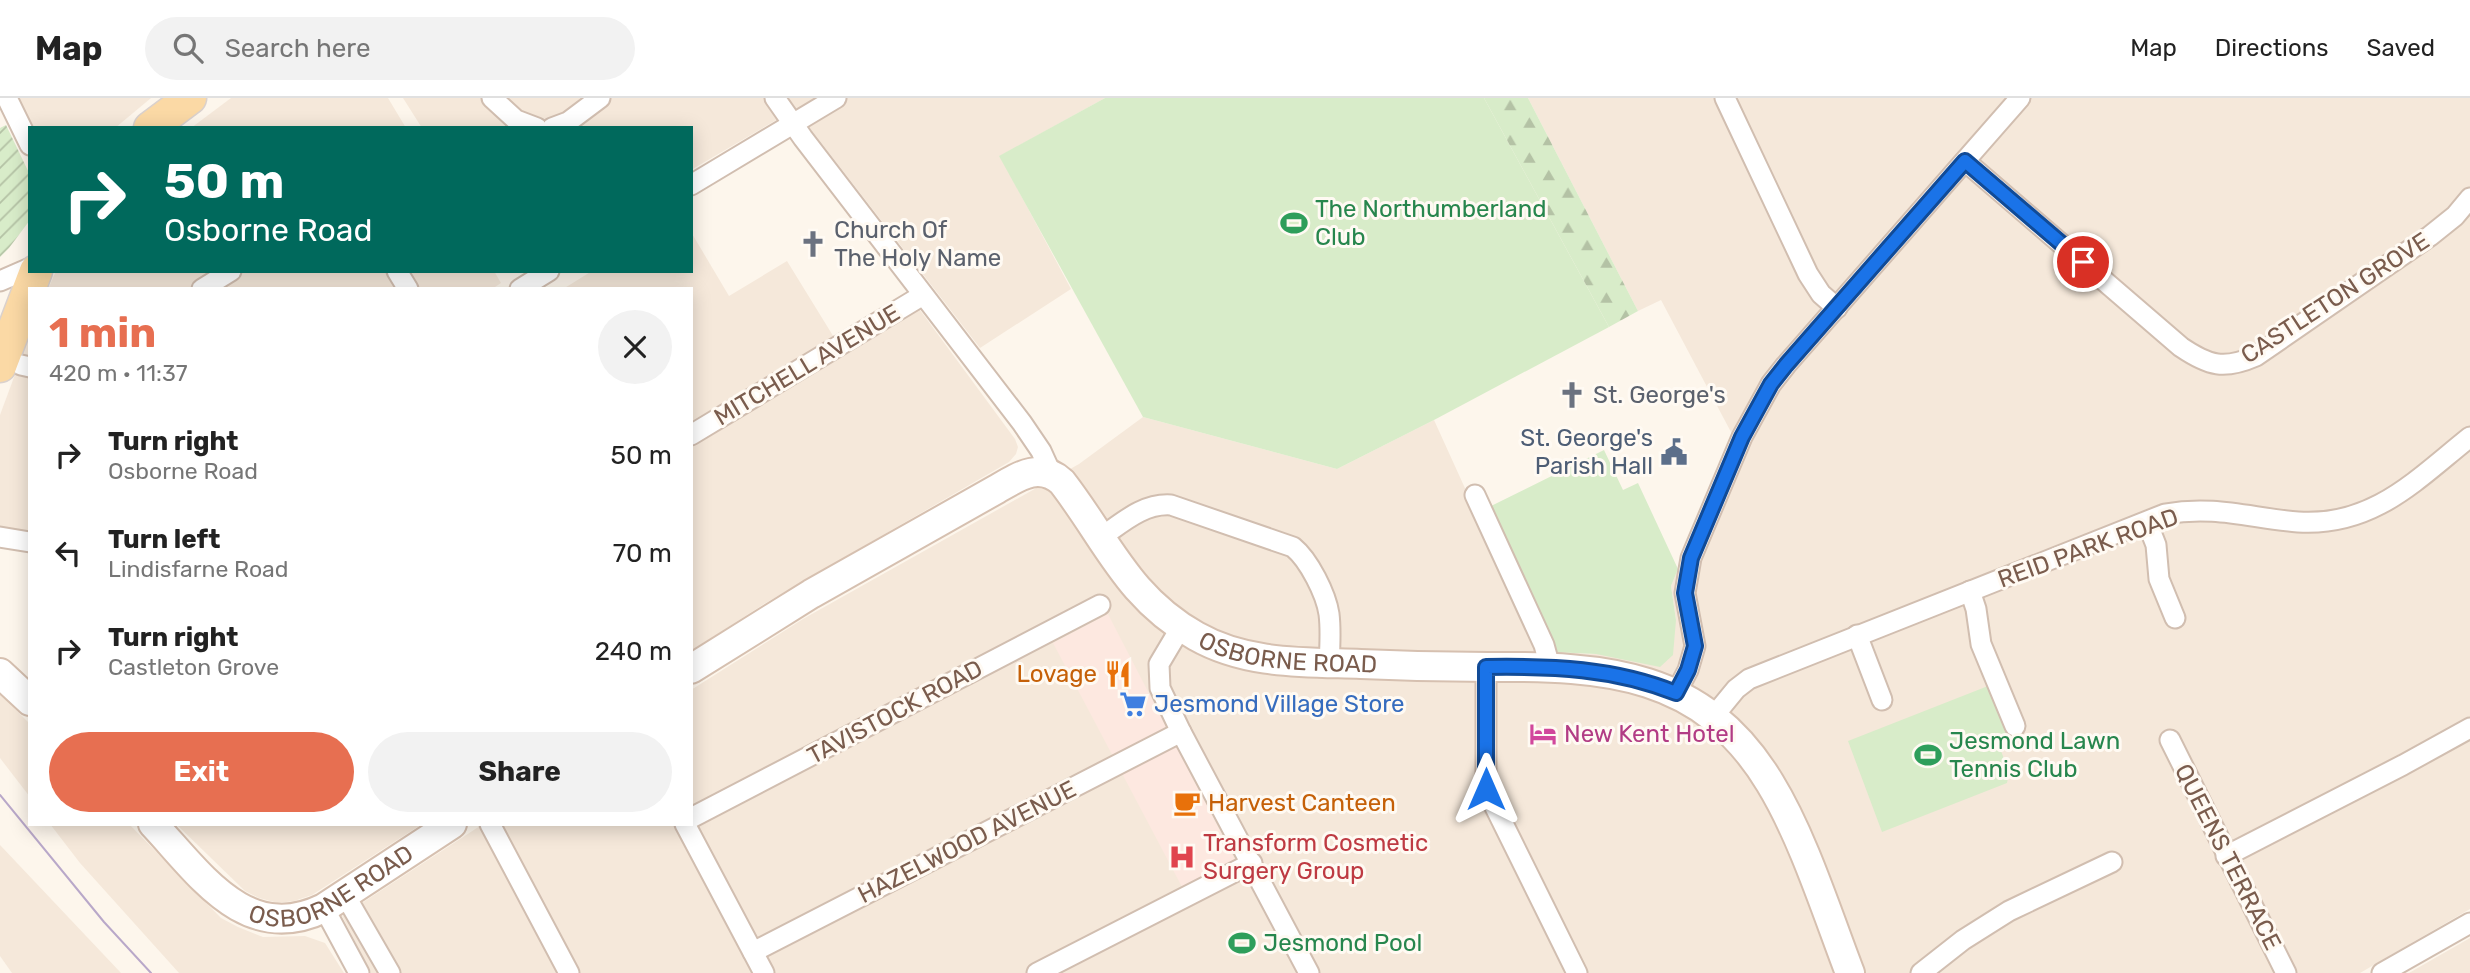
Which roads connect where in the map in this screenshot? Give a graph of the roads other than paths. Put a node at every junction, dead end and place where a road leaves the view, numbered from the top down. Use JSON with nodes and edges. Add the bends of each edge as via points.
{"nodes":[{"id":1,"x":7,"y":98,"type":"edge"},
{"id":2,"x":190,"y":98,"type":"edge"},
{"id":3,"x":492,"y":98,"type":"edge"},
{"id":4,"x":600,"y":98,"type":"edge"},
{"id":5,"x":775,"y":98,"type":"edge"},
{"id":6,"x":836,"y":98,"type":"edge"},
{"id":7,"x":1726,"y":98,"type":"edge"},
{"id":8,"x":2020,"y":98,"type":"edge"},
{"id":9,"x":792,"y":124,"type":"junction"},
{"id":10,"x":153,"y":126,"type":"edge"},
{"id":11,"x":532,"y":126,"type":"edge"},
{"id":12,"x":557,"y":126,"type":"edge"},
{"id":13,"x":28,"y":141,"type":"edge"},
{"id":14,"x":1965,"y":161,"type":"junction"},
{"id":15,"x":693,"y":184,"type":"edge"},
{"id":16,"x":2470,"y":198,"type":"edge"},
{"id":17,"x":28,"y":269,"type":"edge"},
{"id":18,"x":228,"y":273,"type":"edge"},
{"id":19,"x":546,"y":273,"type":"edge"},
{"id":20,"x":0,"y":281,"type":"edge"},
{"id":21,"x":205,"y":287,"type":"edge"},
{"id":22,"x":523,"y":287,"type":"edge"},
{"id":23,"x":923,"y":295,"type":"junction"},
{"id":24,"x":1837,"y":308,"type":"junction"},
{"id":25,"x":28,"y":311,"type":"edge"},
{"id":26,"x":17,"y":366,"type":"edge"},
{"id":27,"x":693,"y":434,"type":"edge"},
{"id":28,"x":2470,"y":437,"type":"edge"},
{"id":29,"x":1051,"y":473,"type":"junction"},
{"id":30,"x":1475,"y":495,"type":"dead end"},
{"id":31,"x":2147,"y":522,"type":"junction"},
{"id":32,"x":0,"y":537,"type":"edge"},
{"id":33,"x":1100,"y":538,"type":"junction"},
{"id":34,"x":28,"y":542,"type":"edge"},
{"id":35,"x":1970,"y":592,"type":"junction"},
{"id":36,"x":1100,"y":605,"type":"dead end"},
{"id":37,"x":2175,"y":618,"type":"dead end"},
{"id":38,"x":1181,"y":627,"type":"junction"},
{"id":39,"x":1857,"y":635,"type":"junction"},
{"id":40,"x":1329,"y":663,"type":"junction"},
{"id":41,"x":1486,"y":667,"type":"junction"},
{"id":42,"x":1550,"y":667,"type":"junction"},
{"id":43,"x":693,"y":668,"type":"edge"},
{"id":44,"x":0,"y":673,"type":"edge"},
{"id":45,"x":1676,"y":693,"type":"junction"},
{"id":46,"x":28,"y":699,"type":"edge"},
{"id":47,"x":1882,"y":700,"type":"dead end"},
{"id":48,"x":1713,"y":717,"type":"junction"},
{"id":49,"x":2015,"y":726,"type":"dead end"},
{"id":50,"x":2470,"y":728,"type":"edge"},
{"id":51,"x":1181,"y":732,"type":"junction"},
{"id":52,"x":2169,"y":740,"type":"dead end"},
{"id":53,"x":693,"y":817,"type":"edge"},
{"id":54,"x":155,"y":826,"type":"edge"},
{"id":55,"x":449,"y":826,"type":"edge"},
{"id":56,"x":491,"y":826,"type":"edge"},
{"id":57,"x":686,"y":826,"type":"edge"},
{"id":58,"x":2226,"y":856,"type":"junction"},
{"id":59,"x":2112,"y":862,"type":"dead end"},
{"id":60,"x":1252,"y":863,"type":"junction"},
{"id":61,"x":335,"y":901,"type":"junction"},
{"id":62,"x":2470,"y":923,"type":"edge"},
{"id":63,"x":753,"y":952,"type":"junction"},
{"id":64,"x":359,"y":973,"type":"edge"},
{"id":65,"x":390,"y":973,"type":"edge"},
{"id":66,"x":569,"y":973,"type":"edge"},
{"id":67,"x":764,"y":973,"type":"edge"},
{"id":68,"x":1037,"y":973,"type":"edge"},
{"id":69,"x":1308,"y":973,"type":"edge"},
{"id":70,"x":1577,"y":973,"type":"edge"},
{"id":71,"x":1850,"y":973,"type":"edge"},
{"id":72,"x":1921,"y":973,"type":"edge"},
{"id":73,"x":2286,"y":973,"type":"edge"},
{"id":74,"x":2382,"y":973,"type":"edge"}],
"edges":[{"from":1,"to":13,"type":"street"},
{"from":2,"to":10,"type":"main road"},
{"from":3,"to":11,"type":"street","via":[[516,120]]},
{"from":4,"to":12,"type":"street"},
{"from":5,"to":9,"type":"street"},
{"from":6,"to":9,"type":"street"},
{"from":7,"to":24,"type":"street","via":[[1808,274]]},
{"from":8,"to":14,"type":"street"},
{"from":9,"to":15,"type":"street"},
{"from":9,"to":23,"type":"street"},
{"from":14,"to":16,"type":"street","name":"CASTLETON GROVE","via":[[2181,347],[2216,365],[2256,356],[2430,236]]},
{"from":14,"to":24,"type":"street"},
{"from":17,"to":20,"type":"street"},
{"from":18,"to":21,"type":"street"},
{"from":19,"to":22,"type":"street"},
{"from":23,"to":27,"type":"street","name":"MITCHELL AVENUE"},
{"from":23,"to":29,"type":"street","via":[[1032,437]]},
{"from":24,"to":45,"type":"street","via":[[1766,392],[1701,533],[1685,593],[1695,646]]},
{"from":25,"to":26,"type":"main road"},
{"from":28,"to":31,"type":"street","name":"REID PARK ROAD","via":[[2398,494],[2362,514],[2297,522],[2197,510],[2165,514]]},
{"from":29,"to":33,"type":"main road","name":"OSBORNE ROAD","via":[[1068,489]]},
{"from":29,"to":43,"type":"main road","via":[[1035,471],[1007,483],[811,594]]},
{"from":30,"to":42,"type":"street"},
{"from":31,"to":35,"type":"street","name":"REID PARK ROAD"},
{"from":31,"to":37,"type":"street"},
{"from":32,"to":34,"type":"street"},
{"from":33,"to":38,"type":"main road","name":"OSBORNE ROAD","via":[[1135,587]]},
{"from":33,"to":40,"type":"street","via":[[1140,511],[1161,504],[1293,547],[1306,560],[1326,602]]},
{"from":35,"to":39,"type":"street","name":"REID PARK ROAD"},
{"from":35,"to":49,"type":"street","via":[[1981,644]]},
{"from":36,"to":53,"type":"street","name":"TAVISTOCK ROAD"},
{"from":38,"to":40,"type":"main road","name":"OSBORNE ROAD","via":[[1250,657]]},
{"from":38,"to":51,"type":"street","via":[[1164,653],[1158,673],[1160,688]]},
{"from":39,"to":47,"type":"street"},
{"from":39,"to":48,"type":"street","name":"REID PARK ROAD","via":[[1749,679]]},
{"from":40,"to":41,"type":"main road","name":"OSBORNE ROAD"},
{"from":41,"to":42,"type":"main road","name":"OSBORNE ROAD"},
{"from":41,"to":70,"type":"street","via":[[1486,789]]},
{"from":42,"to":45,"type":"main road","name":"OSBORNE ROAD","via":[[1620,675]]},
{"from":44,"to":46,"type":"main road"},
{"from":45,"to":48,"type":"main road","name":"OSBORNE ROAD"},
{"from":48,"to":71,"type":"main road","name":"OSBORNE ROAD","via":[[1745,748],[1770,783],[1789,819]]},
{"from":50,"to":58,"type":"street"},
{"from":51,"to":60,"type":"street"},
{"from":51,"to":63,"type":"street","name":"HAZELWOOD AVENUE"},
{"from":52,"to":58,"type":"street","name":"QUEENS TERRACE"},
{"from":54,"to":61,"type":"main road","name":"OSBORNE ROAD","via":[[225,898],[247,912],[284,919],[312,914]]},
{"from":55,"to":61,"type":"main road","name":"OSBORNE ROAD"},
{"from":56,"to":66,"type":"street"},
{"from":57,"to":63,"type":"street"},
{"from":58,"to":73,"type":"street","name":"QUEENS TERRACE"},
{"from":59,"to":72,"type":"street","via":[[2009,911]]},
{"from":60,"to":68,"type":"street"},
{"from":60,"to":69,"type":"street"},
{"from":61,"to":64,"type":"street"},
{"from":61,"to":65,"type":"street"},
{"from":62,"to":74,"type":"street"},
{"from":63,"to":67,"type":"street"}]}
